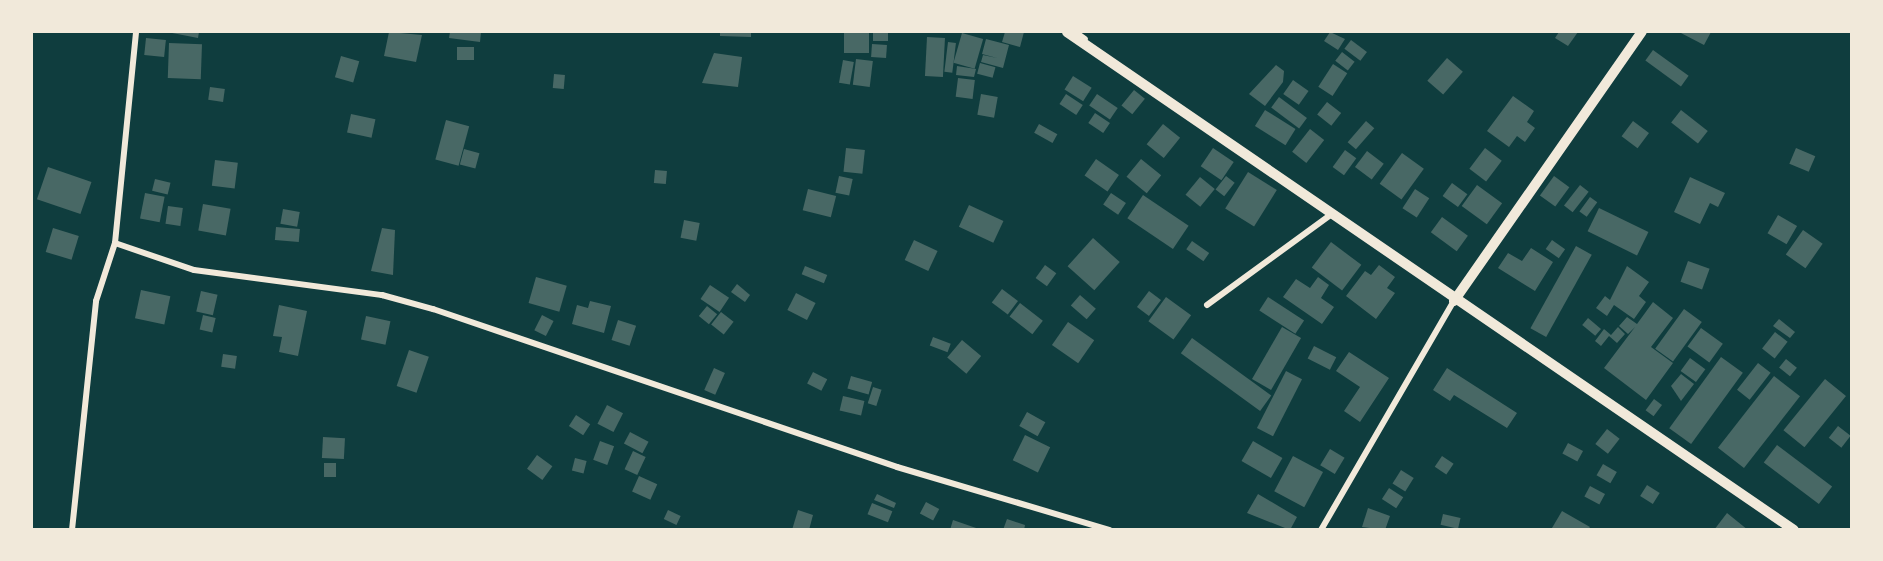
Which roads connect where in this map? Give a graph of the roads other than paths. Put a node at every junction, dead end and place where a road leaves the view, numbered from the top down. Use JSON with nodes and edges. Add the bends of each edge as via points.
{"nodes":[{"id":1,"x":136,"y":32,"type":"edge"},
{"id":2,"x":1067,"y":32,"type":"edge"},
{"id":3,"x":1075,"y":32,"type":"edge"},
{"id":4,"x":1642,"y":32,"type":"edge"},
{"id":5,"x":1106,"y":55,"type":"junction"},
{"id":6,"x":1329,"y":216,"type":"junction"},
{"id":7,"x":115,"y":243,"type":"junction"},
{"id":8,"x":1454,"y":302,"type":"junction"},
{"id":9,"x":1207,"y":305,"type":"dead end"},
{"id":10,"x":72,"y":530,"type":"edge"},
{"id":11,"x":1110,"y":530,"type":"edge"},
{"id":12,"x":1321,"y":530,"type":"edge"},
{"id":13,"x":1794,"y":530,"type":"edge"}],
"edges":[{"from":1,"to":7,"type":"street"},
{"from":2,"to":5,"type":"main road"},
{"from":3,"to":5,"type":"street"},
{"from":4,"to":8,"type":"main road"},
{"from":5,"to":6,"type":"main road"},
{"from":6,"to":8,"type":"main road"},
{"from":6,"to":9,"type":"street"},
{"from":7,"to":10,"type":"street","via":[[96,301]]},
{"from":7,"to":11,"type":"street","via":[[194,270],[382,295],[433,309],[897,467]]},
{"from":8,"to":12,"type":"street"},
{"from":8,"to":13,"type":"main road"}]}
